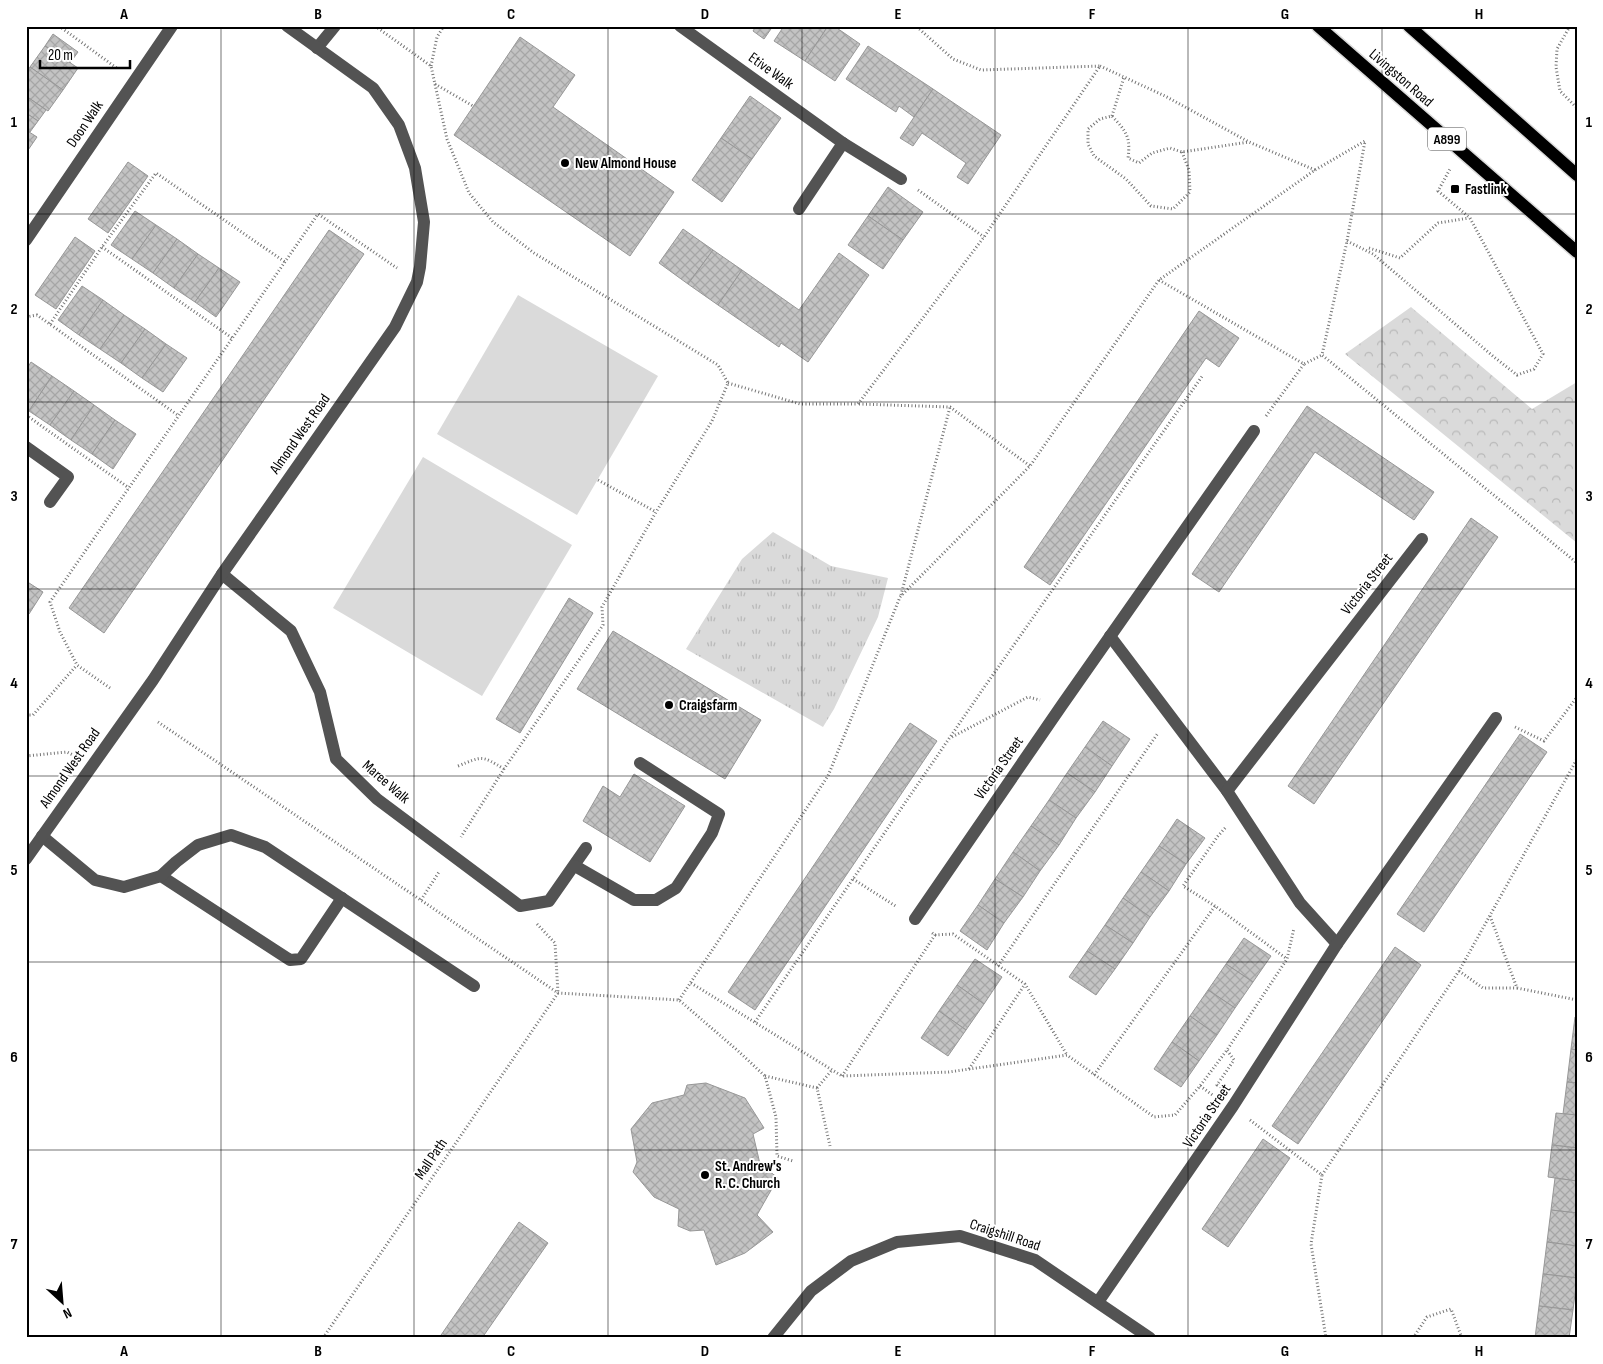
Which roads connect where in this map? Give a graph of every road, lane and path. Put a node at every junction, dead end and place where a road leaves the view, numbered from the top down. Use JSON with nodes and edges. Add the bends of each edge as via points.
{"nodes":[{"id":1,"x":59,"y":26,"type":"edge"},
{"id":2,"x":172,"y":26,"type":"edge"},
{"id":3,"x":287,"y":26,"type":"edge"},
{"id":4,"x":335,"y":26,"type":"edge"},
{"id":5,"x":375,"y":26,"type":"edge"},
{"id":6,"x":444,"y":26,"type":"edge"},
{"id":7,"x":680,"y":26,"type":"edge"},
{"id":8,"x":916,"y":26,"type":"edge"},
{"id":9,"x":1318,"y":26,"type":"edge"},
{"id":10,"x":1409,"y":26,"type":"edge"},
{"id":11,"x":1570,"y":26,"type":"edge"},
{"id":12,"x":317,"y":48,"type":"junction"},
{"id":13,"x":431,"y":66,"type":"junction"},
{"id":14,"x":1100,"y":66,"type":"junction"},
{"id":15,"x":1124,"y":77,"type":"junction"},
{"id":16,"x":134,"y":81,"type":"junction"},
{"id":17,"x":435,"y":84,"type":"junction"},
{"id":18,"x":473,"y":106,"type":"dead end"},
{"id":19,"x":1577,"y":108,"type":"edge"},
{"id":20,"x":1112,"y":116,"type":"junction"},
{"id":21,"x":1249,"y":142,"type":"junction"},
{"id":22,"x":843,"y":143,"type":"junction"},
{"id":23,"x":1461,"y":151,"type":"junction"},
{"id":24,"x":1182,"y":152,"type":"junction"},
{"id":25,"x":1315,"y":170,"type":"junction"},
{"id":26,"x":1577,"y":175,"type":"edge"},
{"id":27,"x":901,"y":179,"type":"dead end"},
{"id":28,"x":918,"y":189,"type":"dead end"},
{"id":29,"x":799,"y":209,"type":"dead end"},
{"id":30,"x":1470,"y":218,"type":"junction"},
{"id":31,"x":984,"y":237,"type":"junction"},
{"id":32,"x":26,"y":240,"type":"edge"},
{"id":33,"x":1347,"y":241,"type":"junction"},
{"id":34,"x":102,"y":247,"type":"junction"},
{"id":35,"x":1577,"y":252,"type":"edge"},
{"id":36,"x":1373,"y":254,"type":"junction"},
{"id":37,"x":285,"y":262,"type":"junction"},
{"id":38,"x":1159,"y":280,"type":"junction"},
{"id":39,"x":417,"y":282,"type":"junction"},
{"id":40,"x":26,"y":317,"type":"edge"},
{"id":41,"x":50,"y":324,"type":"junction"},
{"id":42,"x":232,"y":338,"type":"junction"},
{"id":43,"x":1322,"y":355,"type":"junction"},
{"id":44,"x":1304,"y":364,"type":"junction"},
{"id":45,"x":1204,"y":375,"type":"dead end"},
{"id":46,"x":728,"y":382,"type":"junction"},
{"id":47,"x":858,"y":404,"type":"junction"},
{"id":48,"x":950,"y":407,"type":"junction"},
{"id":49,"x":26,"y":415,"type":"edge"},
{"id":50,"x":178,"y":416,"type":"junction"},
{"id":51,"x":1254,"y":431,"type":"joint"},
{"id":52,"x":26,"y":447,"type":"edge"},
{"id":53,"x":1030,"y":466,"type":"junction"},
{"id":54,"x":598,"y":480,"type":"dead end"},
{"id":55,"x":129,"y":488,"type":"junction"},
{"id":56,"x":50,"y":502,"type":"dead end"},
{"id":57,"x":656,"y":512,"type":"junction"},
{"id":58,"x":1422,"y":539,"type":"dead end"},
{"id":59,"x":1577,"y":563,"type":"edge"},
{"id":60,"x":222,"y":574,"type":"junction"},
{"id":61,"x":900,"y":597,"type":"junction"},
{"id":62,"x":1110,"y":636,"type":"junction"},
{"id":63,"x":77,"y":665,"type":"junction"},
{"id":64,"x":110,"y":688,"type":"dead end"},
{"id":65,"x":1577,"y":697,"type":"edge"},
{"id":66,"x":1062,"y":705,"type":"junction"},
{"id":67,"x":26,"y":714,"type":"edge"},
{"id":68,"x":1170,"y":716,"type":"junction"},
{"id":69,"x":1496,"y":718,"type":"joint"},
{"id":70,"x":158,"y":722,"type":"dead end"},
{"id":71,"x":951,"y":737,"type":"junction"},
{"id":72,"x":26,"y":756,"type":"edge"},
{"id":73,"x":1577,"y":759,"type":"edge"},
{"id":74,"x":640,"y":763,"type":"dead end"},
{"id":75,"x":91,"y":766,"type":"junction"},
{"id":76,"x":458,"y":766,"type":"dead end"},
{"id":77,"x":504,"y":769,"type":"junction"},
{"id":78,"x":1227,"y":791,"type":"junction"},
{"id":79,"x":42,"y":836,"type":"junction"},
{"id":80,"x":1218,"y":836,"type":"dead end"},
{"id":81,"x":586,"y":848,"type":"dead end"},
{"id":82,"x":26,"y":859,"type":"edge"},
{"id":83,"x":447,"y":860,"type":"junction"},
{"id":84,"x":575,"y":866,"type":"junction"},
{"id":85,"x":161,"y":876,"type":"junction"},
{"id":86,"x":853,"y":879,"type":"junction"},
{"id":87,"x":342,"y":898,"type":"junction"},
{"id":88,"x":421,"y":900,"type":"junction"},
{"id":89,"x":1300,"y":903,"type":"junction"},
{"id":90,"x":520,"y":906,"type":"junction"},
{"id":91,"x":1215,"y":906,"type":"junction"},
{"id":92,"x":1490,"y":916,"type":"junction"},
{"id":93,"x":915,"y":919,"type":"junction"},
{"id":94,"x":935,"y":935,"type":"junction"},
{"id":95,"x":1336,"y":944,"type":"junction"},
{"id":96,"x":1287,"y":959,"type":"junction"},
{"id":97,"x":998,"y":966,"type":"junction"},
{"id":98,"x":1459,"y":971,"type":"junction"},
{"id":99,"x":691,"y":983,"type":"junction"},
{"id":100,"x":1025,"y":984,"type":"junction"},
{"id":101,"x":474,"y":986,"type":"dead end"},
{"id":102,"x":1517,"y":988,"type":"junction"},
{"id":103,"x":558,"y":993,"type":"junction"},
{"id":104,"x":679,"y":1000,"type":"junction"},
{"id":105,"x":1577,"y":1000,"type":"edge"},
{"id":106,"x":755,"y":1022,"type":"junction"},
{"id":107,"x":1067,"y":1055,"type":"junction"},
{"id":108,"x":969,"y":1069,"type":"junction"},
{"id":109,"x":832,"y":1070,"type":"junction"},
{"id":110,"x":1094,"y":1075,"type":"junction"},
{"id":111,"x":764,"y":1076,"type":"junction"},
{"id":112,"x":842,"y":1076,"type":"junction"},
{"id":113,"x":1200,"y":1086,"type":"junction"},
{"id":114,"x":817,"y":1088,"type":"junction"},
{"id":115,"x":1233,"y":1106,"type":"junction"},
{"id":116,"x":830,"y":1146,"type":"dead end"},
{"id":117,"x":793,"y":1160,"type":"dead end"},
{"id":118,"x":1322,"y":1175,"type":"junction"},
{"id":119,"x":1098,"y":1302,"type":"junction"},
{"id":120,"x":323,"y":1338,"type":"edge"},
{"id":121,"x":773,"y":1338,"type":"edge"},
{"id":122,"x":1150,"y":1338,"type":"edge"},
{"id":123,"x":1326,"y":1338,"type":"edge"},
{"id":124,"x":1413,"y":1338,"type":"edge"},
{"id":125,"x":1462,"y":1338,"type":"edge"}],
"edges":[{"from":1,"to":16,"type":"path"},
{"from":2,"to":16,"type":"street","name":"Doon Walk"},
{"from":3,"to":12,"type":"street","name":"Almond West Road"},
{"from":4,"to":12,"type":"street"},
{"from":5,"to":13,"type":"path"},
{"from":6,"to":13,"type":"path","via":[[437,38]]},
{"from":7,"to":22,"type":"street","name":"Etive Walk"},
{"from":8,"to":14,"type":"path","via":[[953,59],[981,70]]},
{"from":9,"to":23,"type":"main road","name":"Livingston Road","number":"A899"},
{"from":10,"to":26,"type":"main road"},
{"from":11,"to":19,"type":"path","via":[[1556,49],[1556,67],[1560,91]]},
{"from":12,"to":39,"type":"street","name":"Almond West Road","via":[[373,88],[399,125],[415,168],[424,222]]},
{"from":13,"to":17,"type":"path"},
{"from":14,"to":15,"type":"path"},
{"from":14,"to":31,"type":"path"},
{"from":15,"to":20,"type":"path"},
{"from":15,"to":21,"type":"path"},
{"from":16,"to":32,"type":"street","name":"Doon Walk"},
{"from":17,"to":18,"type":"path"},
{"from":17,"to":46,"type":"path","via":[[447,139],[469,193],[494,222],[534,253],[718,365]]},
{"from":20,"to":24,"type":"path","via":[[1130,143],[1128,158],[1138,163],[1152,153],[1170,148]]},
{"from":20,"to":24,"type":"path","via":[[1100,119],[1088,129],[1088,144],[1094,156],[1126,178],[1152,206],[1173,209],[1190,192],[1189,170]]},
{"from":21,"to":24,"type":"path"},
{"from":21,"to":25,"type":"path"},
{"from":22,"to":27,"type":"street","name":"Etive Walk"},
{"from":22,"to":29,"type":"street"},
{"from":23,"to":30,"type":"path","via":[[1438,190]]},
{"from":23,"to":35,"type":"main road","name":"Livingston Road","number":"A899"},
{"from":25,"to":33,"type":"path","via":[[1365,141]]},
{"from":25,"to":38,"type":"path"},
{"from":28,"to":31,"type":"path"},
{"from":30,"to":36,"type":"path","via":[[1438,223],[1400,258],[1370,248]]},
{"from":30,"to":36,"type":"path","via":[[1544,354],[1534,369],[1517,375]]},
{"from":31,"to":47,"type":"path"},
{"from":33,"to":36,"type":"path"},
{"from":33,"to":43,"type":"path"},
{"from":34,"to":37,"type":"path","via":[[156,173]]},
{"from":34,"to":41,"type":"path"},
{"from":34,"to":42,"type":"path"},
{"from":37,"to":39,"type":"path","via":[[318,214]]},
{"from":37,"to":42,"type":"path"},
{"from":38,"to":44,"type":"path"},
{"from":38,"to":53,"type":"path"},
{"from":39,"to":60,"type":"street","name":"Almond West Road","via":[[395,327]]},
{"from":40,"to":41,"type":"path","via":[[37,315]]},
{"from":41,"to":50,"type":"path"},
{"from":42,"to":50,"type":"path"},
{"from":43,"to":44,"type":"path"},
{"from":43,"to":59,"type":"path"},
{"from":44,"to":51,"type":"path"},
{"from":45,"to":71,"type":"path"},
{"from":46,"to":47,"type":"path","via":[[800,404]]},
{"from":46,"to":57,"type":"path","via":[[712,421]]},
{"from":47,"to":48,"type":"path"},
{"from":48,"to":53,"type":"path"},
{"from":48,"to":61,"type":"path"},
{"from":49,"to":55,"type":"path"},
{"from":50,"to":55,"type":"path"},
{"from":51,"to":62,"type":"street","name":"Victoria Street"},
{"from":52,"to":56,"type":"street","via":[[68,477]]},
{"from":53,"to":61,"type":"path"},
{"from":54,"to":57,"type":"path"},
{"from":55,"to":63,"type":"path","via":[[50,602],[60,632]]},
{"from":57,"to":77,"type":"path","via":[[602,607],[603,625]]},
{"from":58,"to":78,"type":"street","name":"Victoria Street"},
{"from":60,"to":75,"type":"street","name":"Almond West Road","via":[[153,680]]},
{"from":60,"to":83,"type":"street","name":"Maree Walk","via":[[291,631],[320,692],[336,759]]},
{"from":61,"to":99,"type":"path","via":[[828,776]]},
{"from":62,"to":66,"type":"street","name":"Victoria Street"},
{"from":62,"to":68,"type":"street"},
{"from":63,"to":64,"type":"path"},
{"from":63,"to":67,"type":"path","via":[[33,715]]},
{"from":65,"to":69,"type":"path","via":[[1544,741]]},
{"from":66,"to":71,"type":"path","via":[[1028,697]]},
{"from":66,"to":93,"type":"street","name":"Victoria Street"},
{"from":68,"to":78,"type":"street"},
{"from":68,"to":97,"type":"path"},
{"from":69,"to":95,"type":"street","name":"Victoria Street"},
{"from":70,"to":88,"type":"path"},
{"from":71,"to":86,"type":"path"},
{"from":72,"to":75,"type":"path","via":[[67,752]]},
{"from":73,"to":92,"type":"path"},
{"from":74,"to":84,"type":"street","via":[[719,814],[712,832],[676,888],[656,900],[634,900]]},
{"from":75,"to":79,"type":"street","name":"Almond West Road"},
{"from":76,"to":77,"type":"path","via":[[481,757]]},
{"from":77,"to":83,"type":"path"},
{"from":78,"to":89,"type":"street"},
{"from":79,"to":82,"type":"street","name":"Almond West Road"},
{"from":79,"to":85,"type":"street","via":[[95,880],[124,887]]},
{"from":80,"to":91,"type":"path","via":[[1183,886]]},
{"from":81,"to":84,"type":"street"},
{"from":83,"to":88,"type":"path"},
{"from":83,"to":90,"type":"street","name":"Maree Walk"},
{"from":84,"to":90,"type":"street","via":[[549,902]]},
{"from":85,"to":87,"type":"street","via":[[198,844],[231,835],[265,847]]},
{"from":85,"to":87,"type":"street","via":[[290,960],[301,959]]},
{"from":86,"to":93,"type":"path"},
{"from":86,"to":106,"type":"path"},
{"from":87,"to":101,"type":"street"},
{"from":88,"to":103,"type":"path"},
{"from":89,"to":95,"type":"street"},
{"from":89,"to":96,"type":"path"},
{"from":90,"to":103,"type":"path","via":[[555,943]]},
{"from":91,"to":96,"type":"path"},
{"from":91,"to":110,"type":"path"},
{"from":92,"to":98,"type":"path"},
{"from":92,"to":102,"type":"path"},
{"from":93,"to":94,"type":"path"},
{"from":94,"to":97,"type":"path","via":[[953,934]]},
{"from":94,"to":112,"type":"path"},
{"from":95,"to":115,"type":"street","name":"Victoria Street"},
{"from":96,"to":113,"type":"path"},
{"from":97,"to":100,"type":"path"},
{"from":98,"to":102,"type":"path","via":[[1483,988]]},
{"from":98,"to":118,"type":"path"},
{"from":99,"to":104,"type":"path"},
{"from":99,"to":106,"type":"path"},
{"from":100,"to":107,"type":"path"},
{"from":100,"to":108,"type":"path"},
{"from":102,"to":105,"type":"path"},
{"from":103,"to":104,"type":"path"},
{"from":103,"to":120,"type":"path","name":"Mall Path"},
{"from":104,"to":111,"type":"path"},
{"from":106,"to":109,"type":"path"},
{"from":107,"to":108,"type":"path"},
{"from":107,"to":110,"type":"path"},
{"from":108,"to":112,"type":"path"},
{"from":109,"to":112,"type":"path"},
{"from":109,"to":114,"type":"path"},
{"from":110,"to":113,"type":"path","via":[[1154,1116],[1175,1115]]},
{"from":111,"to":114,"type":"path"},
{"from":111,"to":117,"type":"path","via":[[776,1117],[777,1156]]},
{"from":113,"to":115,"type":"path"},
{"from":114,"to":116,"type":"path"},
{"from":115,"to":118,"type":"path"},
{"from":115,"to":119,"type":"street","name":"Victoria Street"},
{"from":118,"to":123,"type":"path","via":[[1311,1244]]},
{"from":119,"to":121,"type":"street","name":"Craigshill Road","via":[[1035,1260],[960,1236],[896,1242],[851,1261],[811,1291]]},
{"from":119,"to":122,"type":"street","name":"Craigshill Road"},
{"from":124,"to":125,"type":"path","via":[[1427,1317],[1451,1309]]}]}
